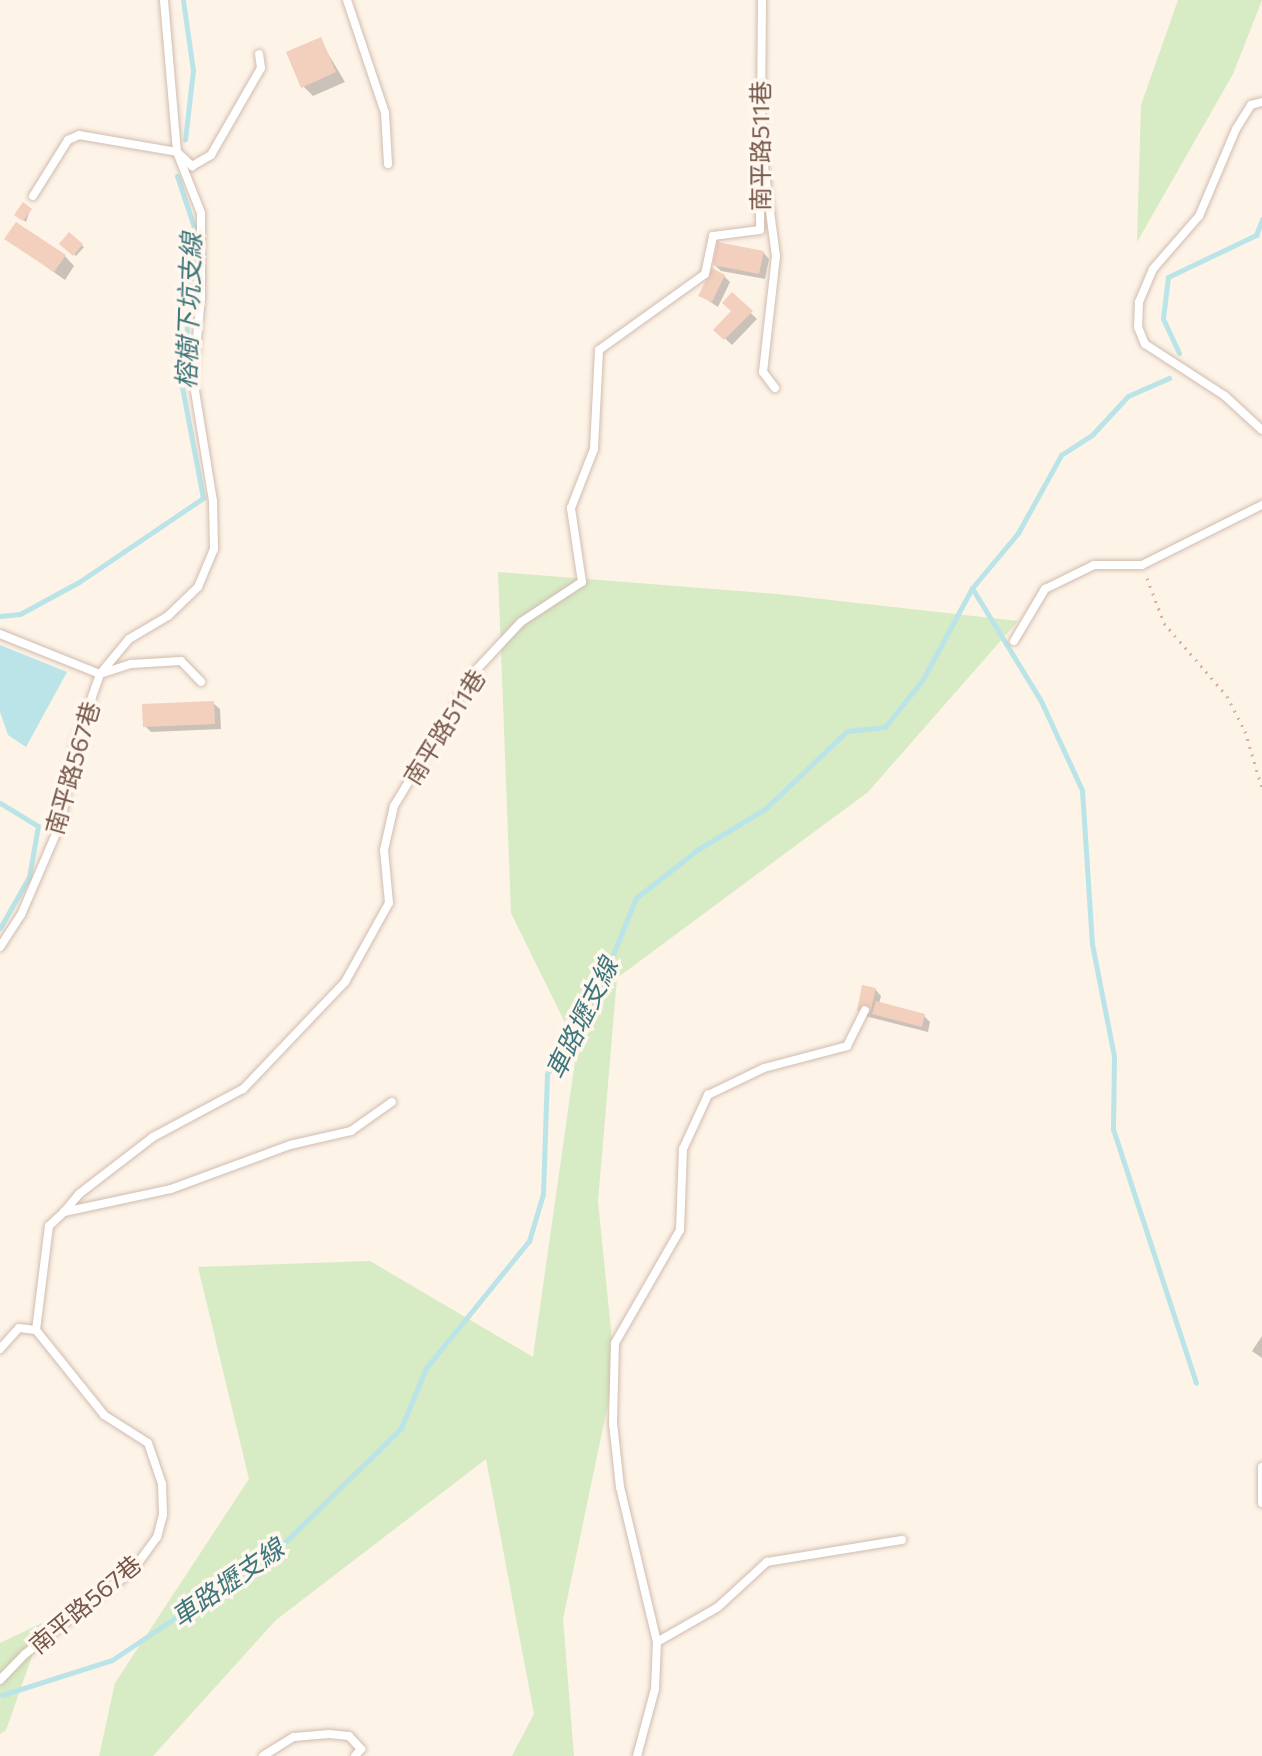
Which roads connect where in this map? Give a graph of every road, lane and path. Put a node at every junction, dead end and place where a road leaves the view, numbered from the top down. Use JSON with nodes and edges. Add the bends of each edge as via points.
{"nodes":[{"id":1,"x":164,"y":0,"type":"edge"},
{"id":2,"x":347,"y":0,"type":"edge"},
{"id":3,"x":762,"y":0,"type":"edge"},
{"id":4,"x":259,"y":54,"type":"dead end"},
{"id":5,"x":1262,"y":102,"type":"edge"},
{"id":6,"x":760,"y":151,"type":"junction"},
{"id":7,"x":177,"y":152,"type":"junction"},
{"id":8,"x":388,"y":164,"type":"dead end"},
{"id":9,"x":33,"y":196,"type":"dead end"},
{"id":10,"x":775,"y":388,"type":"dead end"},
{"id":11,"x":1262,"y":430,"type":"edge"},
{"id":12,"x":1262,"y":505,"type":"edge"},
{"id":13,"x":1142,"y":565,"type":"junction"},
{"id":14,"x":0,"y":634,"type":"edge"},
{"id":15,"x":1014,"y":641,"type":"dead end"},
{"id":16,"x":100,"y":674,"type":"junction"},
{"id":17,"x":201,"y":682,"type":"dead end"},
{"id":18,"x":1262,"y":788,"type":"edge"},
{"id":19,"x":0,"y":947,"type":"edge"},
{"id":20,"x":865,"y":1010,"type":"dead end"},
{"id":21,"x":392,"y":1102,"type":"dead end"},
{"id":22,"x":64,"y":1212,"type":"junction"},
{"id":23,"x":36,"y":1330,"type":"junction"},
{"id":24,"x":0,"y":1349,"type":"edge"},
{"id":25,"x":1262,"y":1467,"type":"edge"},
{"id":26,"x":1262,"y":1503,"type":"edge"},
{"id":27,"x":902,"y":1540,"type":"dead end"},
{"id":28,"x":657,"y":1642,"type":"junction"},
{"id":29,"x":0,"y":1680,"type":"edge"},
{"id":30,"x":263,"y":1756,"type":"edge"},
{"id":31,"x":355,"y":1756,"type":"edge"},
{"id":32,"x":637,"y":1756,"type":"edge"}],
"edges":[{"from":1,"to":7,"type":"lane","name":"南平路567巷"},
{"from":2,"to":8,"type":"lane","via":[[385,113]]},
{"from":3,"to":6,"type":"lane","name":"南平路511巷"},
{"from":4,"to":7,"type":"lane","via":[[261,68],[211,155],[192,166]]},
{"from":5,"to":11,"type":"lane","via":[[1251,105],[1236,129],[1199,216],[1153,269],[1139,302],[1138,327],[1145,344],[1225,396]]},
{"from":6,"to":10,"type":"lane","via":[[769,181],[776,256],[763,372]]},
{"from":6,"to":22,"type":"lane","name":"南平路511巷","via":[[760,230],[713,236],[705,274],[599,350],[594,449],[571,508],[582,582],[521,622],[477,669],[394,806],[384,850],[389,903],[345,982],[243,1089],[153,1137],[79,1194]]},
{"from":7,"to":9,"type":"lane","via":[[79,135],[68,140]]},
{"from":7,"to":16,"type":"lane","name":"南平路567巷","via":[[201,213],[201,298],[193,379],[213,501],[214,549],[198,587],[168,616],[129,639]]},
{"from":12,"to":13,"type":"lane"},
{"from":13,"to":15,"type":"lane","via":[[1094,565],[1045,589]]},
{"from":13,"to":18,"type":"path","via":[[1164,623],[1227,696],[1245,731]]},
{"from":14,"to":16,"type":"lane","name":"南平路567巷"},
{"from":16,"to":17,"type":"lane","name":"南平路567巷","via":[[131,664],[181,661]]},
{"from":16,"to":19,"type":"lane","name":"南平路567巷","via":[[74,748],[61,822],[21,915]]},
{"from":20,"to":28,"type":"lane","via":[[847,1046],[764,1068],[708,1095],[683,1149],[680,1230],[615,1343],[613,1423],[620,1487]]},
{"from":21,"to":22,"type":"lane","via":[[351,1131],[290,1145],[171,1189]]},
{"from":22,"to":23,"type":"lane","via":[[49,1226]]},
{"from":23,"to":24,"type":"lane","via":[[19,1328]]},
{"from":23,"to":29,"type":"lane","name":"南平路567巷","via":[[104,1415],[148,1443],[162,1484],[163,1515],[157,1537],[133,1570],[25,1654]]},
{"from":25,"to":26,"type":"lane"},
{"from":27,"to":28,"type":"lane","via":[[767,1562],[718,1607]]},
{"from":28,"to":32,"type":"lane","via":[[655,1689]]},
{"from":30,"to":31,"type":"lane","via":[[294,1737],[329,1734],[349,1736],[361,1749]]}]}
